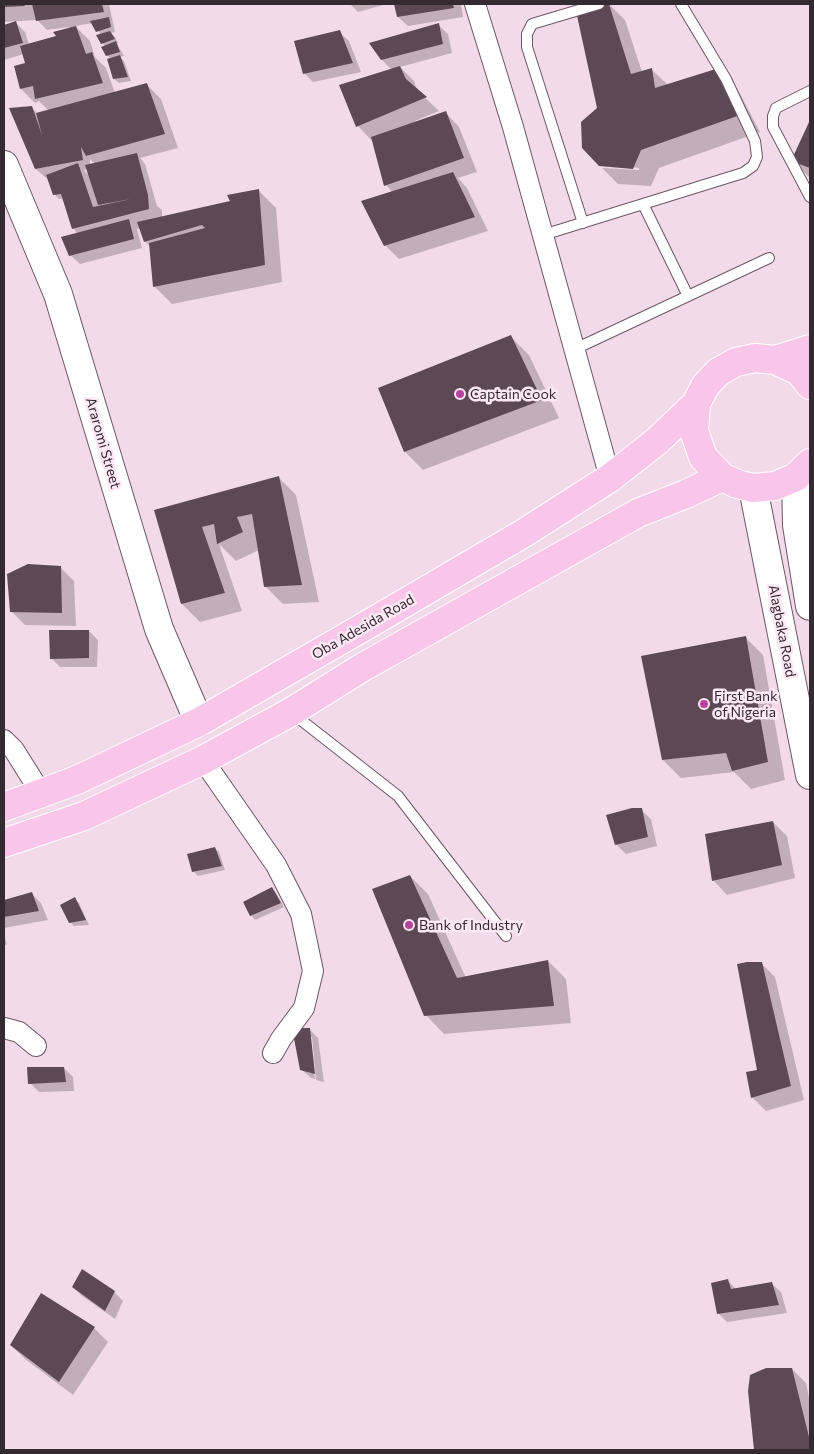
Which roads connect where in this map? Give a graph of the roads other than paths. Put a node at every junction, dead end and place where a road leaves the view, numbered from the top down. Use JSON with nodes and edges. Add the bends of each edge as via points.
{"nodes":[{"id":1,"x":475,"y":4,"type":"edge"},
{"id":2,"x":598,"y":4,"type":"edge"},
{"id":3,"x":680,"y":4,"type":"edge"},
{"id":4,"x":810,"y":91,"type":"edge"},
{"id":5,"x":4,"y":165,"type":"edge"},
{"id":6,"x":810,"y":197,"type":"edge"},
{"id":7,"x":643,"y":204,"type":"junction"},
{"id":8,"x":583,"y":223,"type":"junction"},
{"id":9,"x":543,"y":235,"type":"junction"},
{"id":10,"x":770,"y":258,"type":"dead end"},
{"id":11,"x":688,"y":296,"type":"junction"},
{"id":12,"x":810,"y":348,"type":"edge"},
{"id":13,"x":575,"y":349,"type":"junction"},
{"id":14,"x":775,"y":360,"type":"junction"},
{"id":15,"x":810,"y":385,"type":"edge"},
{"id":16,"x":696,"y":404,"type":"junction"},
{"id":17,"x":803,"y":470,"type":"edge"},
{"id":18,"x":722,"y":477,"type":"junction"},
{"id":19,"x":610,"y":478,"type":"junction"},
{"id":20,"x":753,"y":488,"type":"junction"},
{"id":21,"x":810,"y":606,"type":"edge"},
{"id":22,"x":291,"y":712,"type":"junction"},
{"id":23,"x":198,"y":722,"type":"junction"},
{"id":24,"x":4,"y":740,"type":"edge"},
{"id":25,"x":203,"y":760,"type":"junction"},
{"id":26,"x":810,"y":775,"type":"edge"},
{"id":27,"x":41,"y":793,"type":"junction"},
{"id":28,"x":4,"y":808,"type":"edge"},
{"id":29,"x":4,"y":843,"type":"edge"},
{"id":30,"x":506,"y":936,"type":"dead end"},
{"id":31,"x":4,"y":1028,"type":"edge"},
{"id":32,"x":36,"y":1046,"type":"dead end"},
{"id":33,"x":273,"y":1052,"type":"dead end"}],
"edges":[{"from":1,"to":9,"type":"street"},
{"from":2,"to":8,"type":"lane","via":[[532,24],[526,34],[527,47]]},
{"from":3,"to":7,"type":"lane","via":[[726,79],[755,140],[757,157],[753,166],[743,173]]},
{"from":4,"to":6,"type":"lane","via":[[776,108],[772,116],[773,126]]},
{"from":5,"to":23,"type":"street","name":"Araromi Street","via":[[58,294],[159,630]]},
{"from":7,"to":8,"type":"lane"},
{"from":7,"to":11,"type":"lane"},
{"from":8,"to":9,"type":"lane"},
{"from":9,"to":13,"type":"street"},
{"from":10,"to":11,"type":"lane"},
{"from":11,"to":13,"type":"lane"},
{"from":12,"to":14,"type":"main road"},
{"from":13,"to":19,"type":"street"},
{"from":14,"to":15,"type":"main road","via":[[799,371]]},
{"from":14,"to":16,"type":"main road","via":[[755,358],[736,362],[718,372],[705,386]]},
{"from":16,"to":18,"type":"main road","via":[[694,431],[703,457]]},
{"from":16,"to":19,"type":"main road","name":"Oba Adesida Road","via":[[657,441]]},
{"from":17,"to":20,"type":"main road","via":[[775,486]]},
{"from":17,"to":21,"type":"street","via":[[798,525]]},
{"from":18,"to":20,"type":"main road"},
{"from":18,"to":22,"type":"main road","via":[[638,513],[363,667]]},
{"from":19,"to":23,"type":"main road","name":"Oba Adesida Road","via":[[524,533]]},
{"from":20,"to":26,"type":"street","name":"Alagbaka Road"},
{"from":22,"to":25,"type":"main road"},
{"from":22,"to":30,"type":"lane","via":[[398,796]]},
{"from":23,"to":27,"type":"main road","name":"Oba Adesida Road","via":[[77,780]]},
{"from":24,"to":27,"type":"street"},
{"from":25,"to":29,"type":"main road","via":[[84,816]]},
{"from":25,"to":33,"type":"street","via":[[276,865],[300,914],[313,971],[304,1008]]},
{"from":27,"to":28,"type":"main road","name":"Oba Adesida Road"},
{"from":31,"to":32,"type":"street","via":[[19,1032]]}]}
